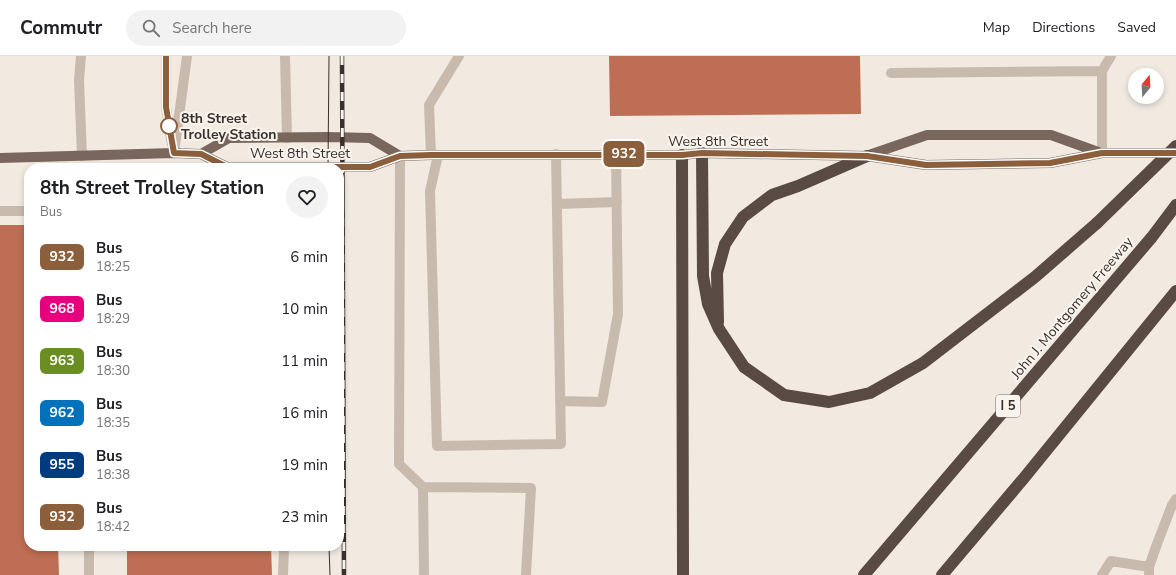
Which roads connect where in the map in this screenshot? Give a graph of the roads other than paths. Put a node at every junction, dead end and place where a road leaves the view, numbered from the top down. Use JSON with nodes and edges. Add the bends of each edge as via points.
{"nodes":[{"id":1,"x":81,"y":56,"type":"edge"},
{"id":2,"x":166,"y":56,"type":"edge"},
{"id":3,"x":187,"y":56,"type":"edge"},
{"id":4,"x":284,"y":56,"type":"edge"},
{"id":5,"x":459,"y":56,"type":"edge"},
{"id":6,"x":1111,"y":56,"type":"edge"},
{"id":7,"x":1102,"y":71,"type":"junction"},
{"id":8,"x":891,"y":73,"type":"dead end"},
{"id":9,"x":287,"y":138,"type":"junction"},
{"id":10,"x":1176,"y":146,"type":"edge"},
{"id":11,"x":174,"y":153,"type":"junction"},
{"id":12,"x":702,"y":153,"type":"junction"},
{"id":13,"x":1102,"y":153,"type":"junction"},
{"id":14,"x":1176,"y":153,"type":"edge"},
{"id":15,"x":201,"y":154,"type":"junction"},
{"id":16,"x":556,"y":154,"type":"junction"},
{"id":17,"x":616,"y":154,"type":"junction"},
{"id":18,"x":435,"y":155,"type":"junction"},
{"id":19,"x":682,"y":155,"type":"junction"},
{"id":20,"x":82,"y":156,"type":"junction"},
{"id":21,"x":400,"y":156,"type":"junction"},
{"id":22,"x":867,"y":156,"type":"junction"},
{"id":23,"x":0,"y":158,"type":"edge"},
{"id":24,"x":219,"y":163,"type":"edge"},
{"id":25,"x":344,"y":167,"type":"edge"},
{"id":26,"x":617,"y":202,"type":"junction"},
{"id":27,"x":557,"y":204,"type":"junction"},
{"id":28,"x":1176,"y":205,"type":"edge"},
{"id":29,"x":0,"y":210,"type":"edge"},
{"id":30,"x":24,"y":211,"type":"edge"},
{"id":31,"x":1176,"y":291,"type":"edge"},
{"id":32,"x":719,"y":329,"type":"junction"},
{"id":33,"x":560,"y":401,"type":"junction"},
{"id":34,"x":424,"y":487,"type":"junction"},
{"id":35,"x":1176,"y":499,"type":"edge"},
{"id":36,"x":89,"y":551,"type":"edge"},
{"id":37,"x":284,"y":551,"type":"edge"},
{"id":38,"x":1149,"y":571,"type":"edge"},
{"id":39,"x":944,"y":573,"type":"edge"},
{"id":40,"x":89,"y":575,"type":"edge"},
{"id":41,"x":283,"y":575,"type":"edge"},
{"id":42,"x":424,"y":575,"type":"edge"},
{"id":43,"x":526,"y":575,"type":"edge"},
{"id":44,"x":682,"y":575,"type":"edge"},
{"id":45,"x":864,"y":575,"type":"edge"},
{"id":46,"x":1102,"y":575,"type":"edge"}],
"edges":[{"from":1,"to":20,"type":"street","via":[[79,80]]},
{"from":2,"to":11,"type":"street","via":[[166,107]]},
{"from":3,"to":11,"type":"street"},
{"from":4,"to":9,"type":"street"},
{"from":5,"to":18,"type":"street","via":[[430,105]]},
{"from":6,"to":7,"type":"street"},
{"from":7,"to":8,"type":"street"},
{"from":7,"to":13,"type":"street"},
{"from":9,"to":15,"type":"main road","name":"West 8th Street","via":[[229,138]]},
{"from":9,"to":21,"type":"main road","name":"West 8th Street","via":[[370,138]]},
{"from":10,"to":32,"type":"highway","bridge":true,"via":[[1097,223],[1035,277],[923,363],[870,393],[829,402],[784,395],[744,367]]},
{"from":11,"to":15,"type":"main road","name":"West 8th Street"},
{"from":11,"to":20,"type":"main road","name":"West 8th Street"},
{"from":12,"to":19,"type":"main road","name":"West 8th Street"},
{"from":12,"to":22,"type":"main road","name":"West 8th Street"},
{"from":12,"to":32,"type":"highway","via":[[704,276],[708,304]]},
{"from":13,"to":14,"type":"main road","name":"West 8th Street"},
{"from":13,"to":22,"type":"main road","name":"West 8th Street","via":[[1050,163],[926,165]]},
{"from":13,"to":22,"type":"main road","name":"West 8th Street","via":[[1051,135],[927,136]]},
{"from":15,"to":24,"type":"main road","name":"West 8th Street"},
{"from":16,"to":17,"type":"main road","name":"West 8th Street"},
{"from":16,"to":18,"type":"main road","name":"West 8th Street"},
{"from":16,"to":27,"type":"street"},
{"from":17,"to":19,"type":"main road","name":"West 8th Street"},
{"from":17,"to":26,"type":"street"},
{"from":18,"to":21,"type":"main road","name":"West 8th Street"},
{"from":18,"to":33,"type":"street","via":[[430,191],[437,446],[561,444]]},
{"from":19,"to":44,"type":"highway"},
{"from":20,"to":23,"type":"main road","name":"West 8th Street"},
{"from":21,"to":25,"type":"main road","name":"West 8th Street","via":[[370,167]]},
{"from":21,"to":34,"type":"street","via":[[399,464]]},
{"from":22,"to":32,"type":"highway","via":[[772,195],[743,217],[725,244],[717,273]]},
{"from":26,"to":27,"type":"street"},
{"from":26,"to":33,"type":"street","via":[[618,314],[602,402]]},
{"from":27,"to":33,"type":"street"},
{"from":28,"to":45,"type":"highway","name":"John J. Montgomery Freeway","number":"I 5","via":[[1152,237]]},
{"from":29,"to":30,"type":"street"},
{"from":31,"to":39,"type":"highway"},
{"from":34,"to":42,"type":"street"},
{"from":34,"to":43,"type":"street","via":[[531,488]]},
{"from":35,"to":38,"type":"street"},
{"from":36,"to":40,"type":"street"},
{"from":37,"to":41,"type":"street"},
{"from":38,"to":46,"type":"street","via":[[1111,561]]}]}
